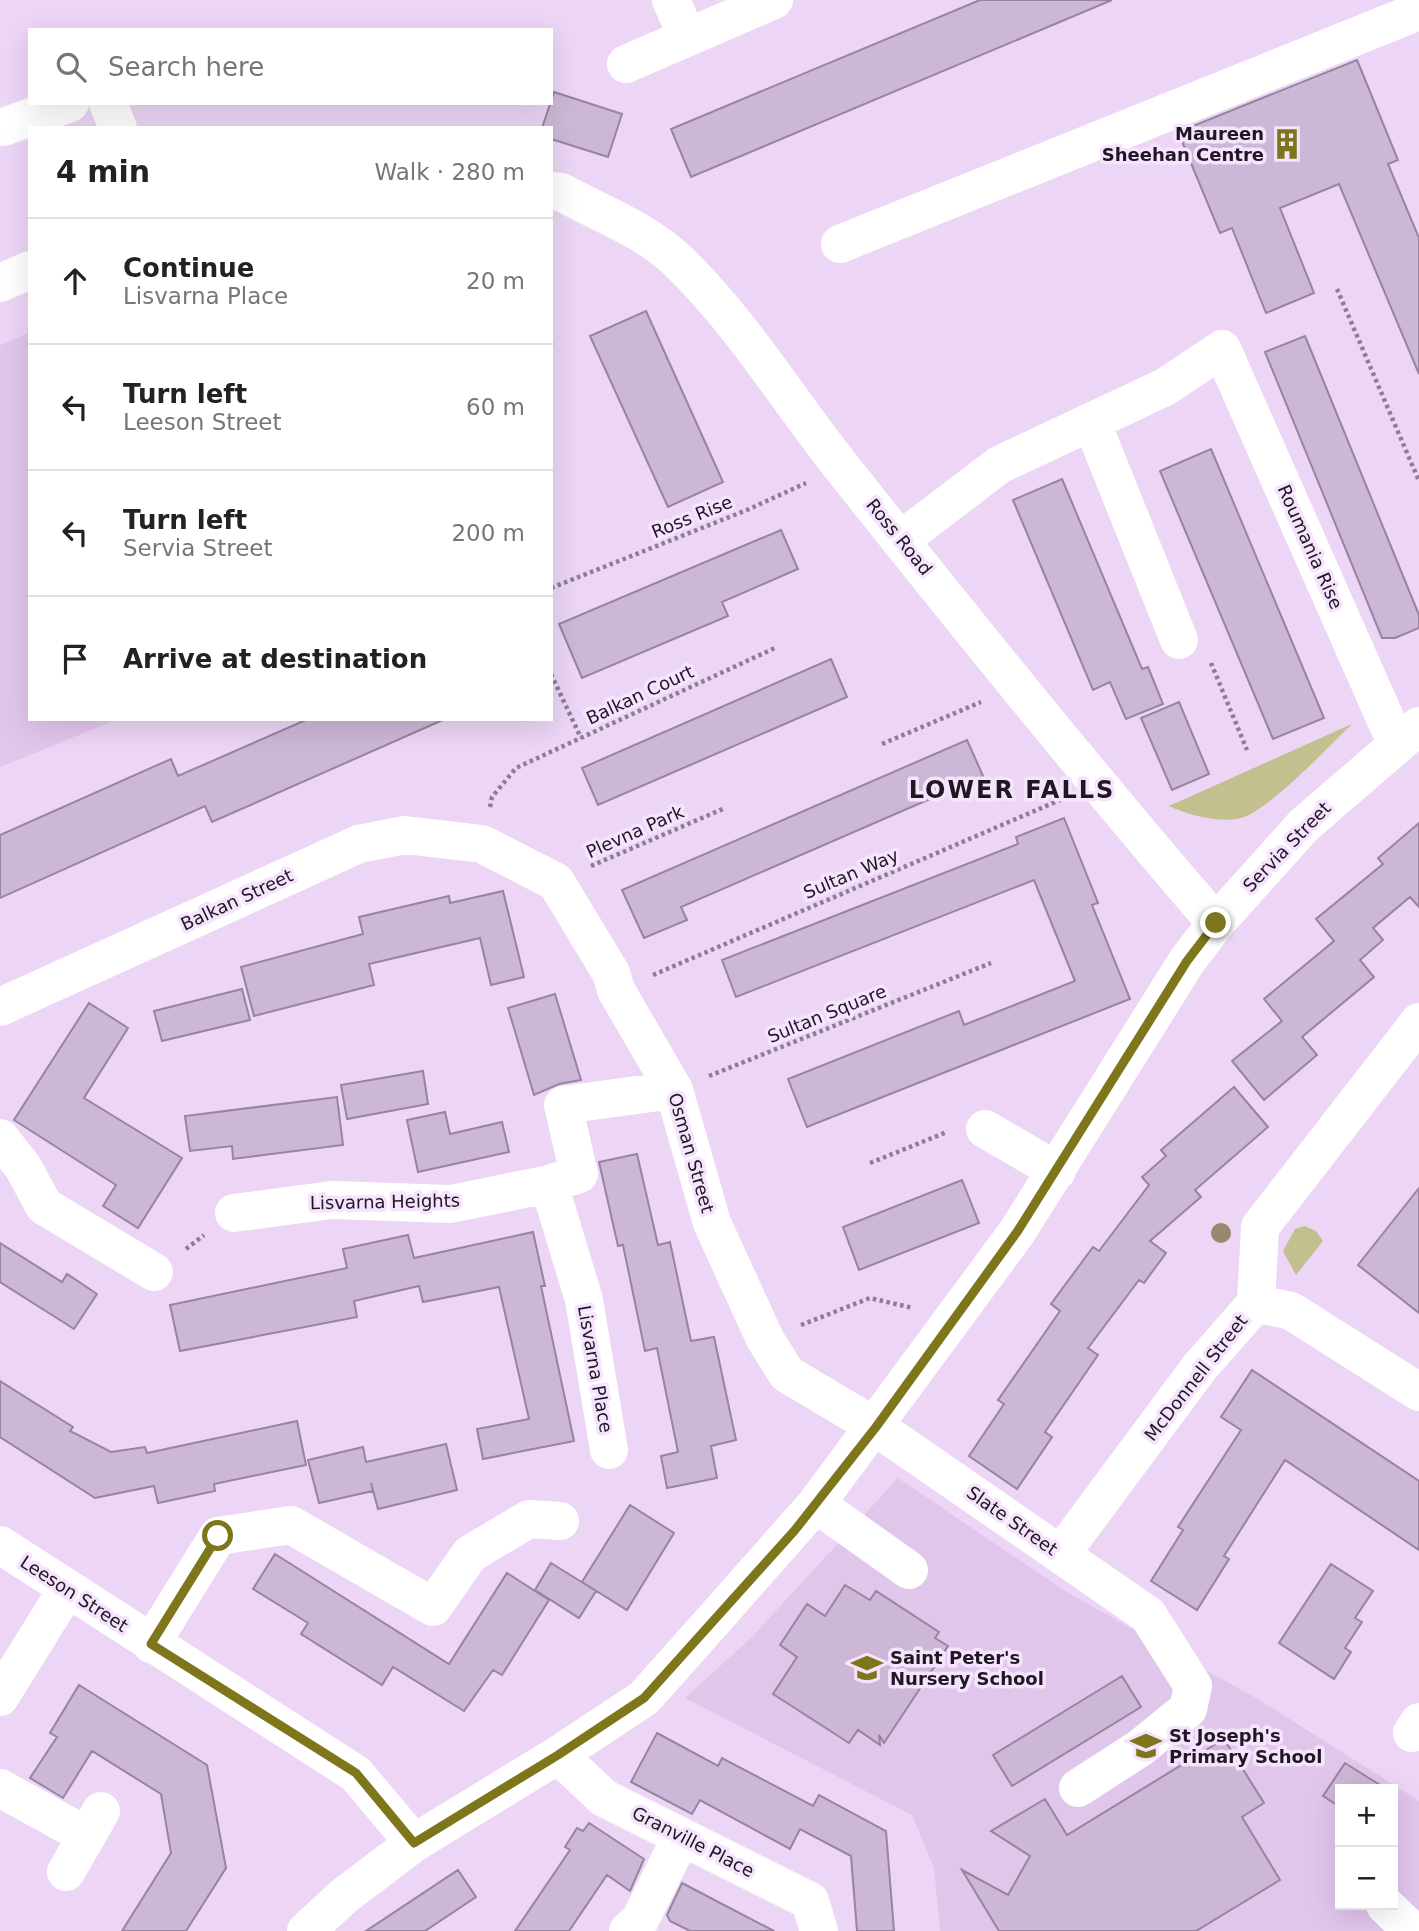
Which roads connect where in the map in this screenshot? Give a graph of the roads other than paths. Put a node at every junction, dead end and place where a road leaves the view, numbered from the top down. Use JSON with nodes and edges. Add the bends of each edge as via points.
{"nodes":[{"id":1,"x":671,"y":0,"type":"edge"},
{"id":2,"x":774,"y":0,"type":"edge"},
{"id":3,"x":1413,"y":16,"type":"edge"},
{"id":4,"x":687,"y":37,"type":"junction"},
{"id":5,"x":626,"y":64,"type":"dead end"},
{"id":6,"x":64,"y":105,"type":"edge"},
{"id":7,"x":109,"y":105,"type":"edge"},
{"id":8,"x":117,"y":126,"type":"edge"},
{"id":9,"x":3,"y":127,"type":"dead end"},
{"id":10,"x":553,"y":191,"type":"edge"},
{"id":11,"x":840,"y":244,"type":"dead end"},
{"id":12,"x":28,"y":271,"type":"edge"},
{"id":13,"x":0,"y":283,"type":"edge"},
{"id":14,"x":1092,"y":423,"type":"junction"},
{"id":15,"x":902,"y":539,"type":"junction"},
{"id":16,"x":1179,"y":640,"type":"road end"},
{"id":17,"x":1408,"y":736,"type":"edge"},
{"id":18,"x":556,"y":882,"type":"joint"},
{"id":19,"x":1216,"y":923,"type":"junction"},
{"id":20,"x":0,"y":1007,"type":"edge"},
{"id":21,"x":1419,"y":1022,"type":"edge"},
{"id":22,"x":674,"y":1090,"type":"junction"},
{"id":23,"x":985,"y":1129,"type":"road end"},
{"id":24,"x":0,"y":1138,"type":"edge"},
{"id":25,"x":1057,"y":1171,"type":"junction"},
{"id":26,"x":549,"y":1184,"type":"junction"},
{"id":27,"x":234,"y":1213,"type":"road end"},
{"id":28,"x":154,"y":1272,"type":"road end"},
{"id":29,"x":1256,"y":1303,"type":"junction"},
{"id":30,"x":1419,"y":1392,"type":"edge"},
{"id":31,"x":876,"y":1427,"type":"junction"},
{"id":32,"x":609,"y":1450,"type":"dead end"},
{"id":33,"x":816,"y":1504,"type":"junction"},
{"id":34,"x":560,"y":1521,"type":"dead end"},
{"id":35,"x":0,"y":1545,"type":"edge"},
{"id":36,"x":1061,"y":1555,"type":"junction"},
{"id":37,"x":909,"y":1570,"type":"dead end"},
{"id":38,"x":67,"y":1589,"type":"junction"},
{"id":39,"x":151,"y":1644,"type":"junction"},
{"id":40,"x":0,"y":1697,"type":"edge"},
{"id":41,"x":558,"y":1755,"type":"junction"},
{"id":42,"x":0,"y":1788,"type":"edge"},
{"id":43,"x":1078,"y":1788,"type":"dead end"},
{"id":44,"x":681,"y":1837,"type":"junction"},
{"id":45,"x":414,"y":1843,"type":"junction"},
{"id":46,"x":66,"y":1872,"type":"dead end"},
{"id":47,"x":1390,"y":1910,"type":"edge"},
{"id":48,"x":306,"y":1931,"type":"edge"},
{"id":49,"x":628,"y":1931,"type":"edge"},
{"id":50,"x":819,"y":1931,"type":"edge"},
{"id":51,"x":1412,"y":1931,"type":"edge"}],
"edges":[{"from":1,"to":4,"type":"street"},
{"from":2,"to":4,"type":"street"},
{"from":3,"to":11,"type":"street"},
{"from":4,"to":5,"type":"street"},
{"from":6,"to":9,"type":"street"},
{"from":7,"to":8,"type":"street"},
{"from":10,"to":15,"type":"street","name":"Ross Road","via":[[647,239],[678,261]]},
{"from":12,"to":13,"type":"street"},
{"from":14,"to":15,"type":"street","via":[[999,465]]},
{"from":14,"to":16,"type":"street"},
{"from":14,"to":17,"type":"street","name":"Roumania Rise","via":[[1165,387],[1222,349]]},
{"from":15,"to":19,"type":"street","name":"Ross Road","via":[[1097,784]]},
{"from":17,"to":19,"type":"street","name":"Servia Street","via":[[1304,825]]},
{"from":18,"to":20,"type":"street","name":"Balkan Street","via":[[482,844],[405,835],[359,844]]},
{"from":18,"to":22,"type":"street","name":"Osman Street"},
{"from":19,"to":25,"type":"street","name":"Servia Street","via":[[1187,961]]},
{"from":21,"to":29,"type":"street","name":"McDonnell Street","via":[[1260,1227]]},
{"from":22,"to":26,"type":"street","via":[[563,1105],[579,1174]]},
{"from":22,"to":31,"type":"street","name":"Osman Street","via":[[712,1223],[765,1339],[787,1374]]},
{"from":23,"to":25,"type":"street"},
{"from":24,"to":28,"type":"street","via":[[23,1167],[44,1206]]},
{"from":25,"to":31,"type":"street","name":"Servia Street"},
{"from":26,"to":27,"type":"street","name":"Lisvarna Heights","via":[[451,1204],[332,1200]]},
{"from":26,"to":32,"type":"street","name":"Lisvarna Place","via":[[584,1300]]},
{"from":29,"to":30,"type":"street","via":[[1291,1311]]},
{"from":29,"to":36,"type":"street","name":"McDonnell Street","via":[[1199,1368]]},
{"from":31,"to":33,"type":"street","name":"Servia Street"},
{"from":31,"to":36,"type":"street","name":"Slate Street"},
{"from":33,"to":37,"type":"street"},
{"from":33,"to":41,"type":"street","name":"Servia Street","via":[[644,1698]]},
{"from":34,"to":39,"type":"street","via":[[529,1519],[470,1554],[433,1607],[291,1525],[218,1536]]},
{"from":35,"to":38,"type":"street","name":"Leeson Street"},
{"from":36,"to":43,"type":"street","name":"Slate Street","via":[[1148,1615],[1194,1686],[1188,1709],[1140,1748]]},
{"from":38,"to":39,"type":"street","name":"Leeson Street"},
{"from":38,"to":40,"type":"street"},
{"from":39,"to":45,"type":"street","name":"Leeson Street","via":[[356,1773]]},
{"from":41,"to":44,"type":"street","name":"Granville Place","via":[[604,1798]]},
{"from":41,"to":45,"type":"street","name":"Servia Street"},
{"from":42,"to":46,"type":"street","via":[[94,1824]]},
{"from":44,"to":49,"type":"street","via":[[640,1920]]},
{"from":44,"to":50,"type":"street","name":"Granville Place","via":[[810,1901]]},
{"from":45,"to":48,"type":"street","name":"Servia Street"},
{"from":47,"to":51,"type":"street"}]}
